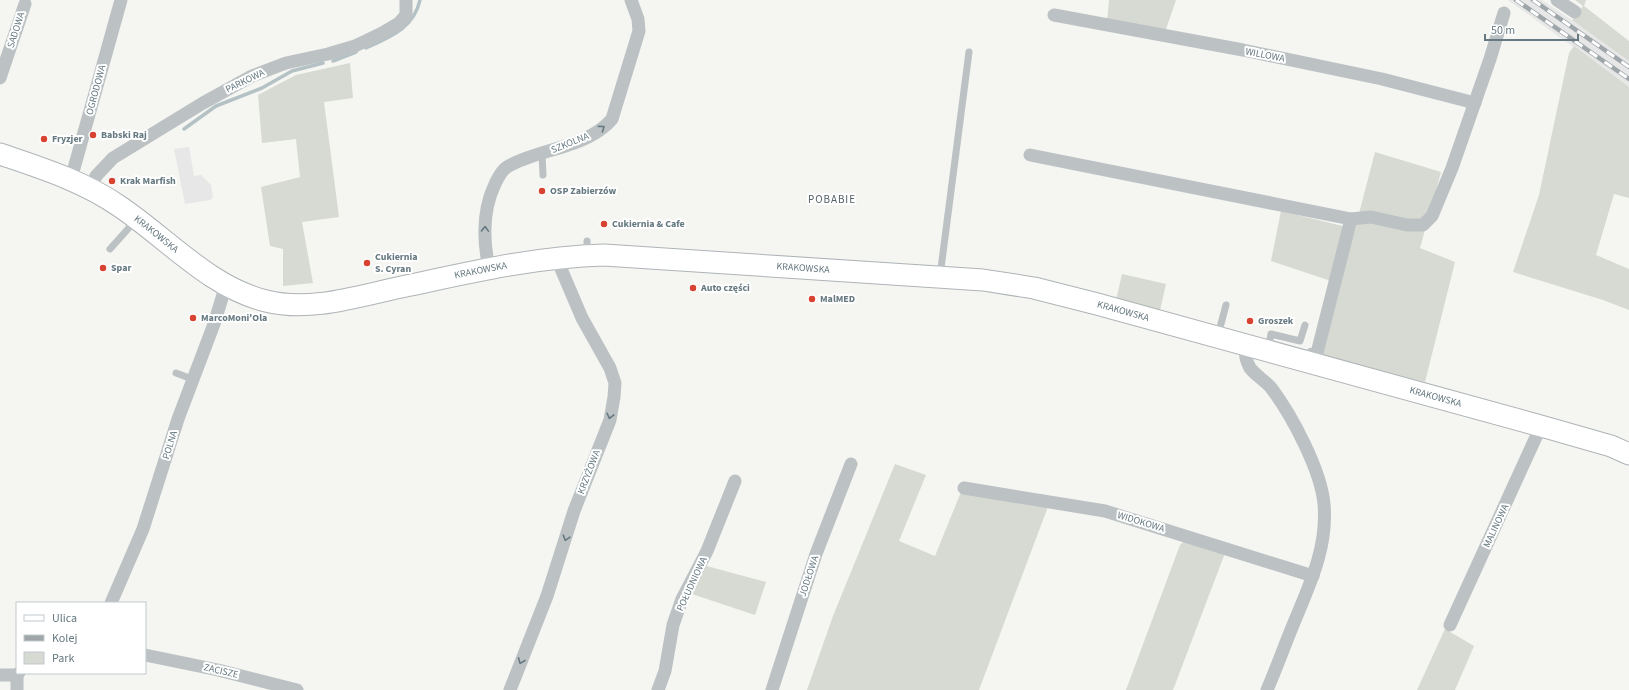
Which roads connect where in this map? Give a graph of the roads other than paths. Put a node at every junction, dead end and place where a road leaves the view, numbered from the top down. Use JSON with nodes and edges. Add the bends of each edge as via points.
{"nodes":[{"id":1,"x":121,"y":0,"type":"edge"},
{"id":2,"x":406,"y":0,"type":"edge"},
{"id":3,"x":631,"y":0,"type":"edge"},
{"id":4,"x":1557,"y":0,"type":"edge"},
{"id":5,"x":25,"y":4,"type":"dead end"},
{"id":6,"x":1575,"y":12,"type":"dead end"},
{"id":7,"x":1504,"y":13,"type":"dead end"},
{"id":8,"x":1054,"y":15,"type":"dead end"},
{"id":9,"x":968,"y":52,"type":"dead end"},
{"id":10,"x":0,"y":78,"type":"edge"},
{"id":11,"x":1475,"y":103,"type":"junction"},
{"id":12,"x":0,"y":154,"type":"edge"},
{"id":13,"x":542,"y":154,"type":"junction"},
{"id":14,"x":1030,"y":156,"type":"dead end"},
{"id":15,"x":543,"y":175,"type":"dead end"},
{"id":16,"x":71,"y":179,"type":"junction"},
{"id":17,"x":91,"y":188,"type":"junction"},
{"id":18,"x":137,"y":218,"type":"junction"},
{"id":19,"x":1351,"y":219,"type":"junction"},
{"id":20,"x":110,"y":249,"type":"dead end"},
{"id":21,"x":556,"y":257,"type":"junction"},
{"id":22,"x":489,"y":268,"type":"junction"},
{"id":23,"x":940,"y":276,"type":"junction"},
{"id":24,"x":226,"y":285,"type":"junction"},
{"id":25,"x":1226,"y":305,"type":"dead end"},
{"id":26,"x":1305,"y":325,"type":"dead end"},
{"id":27,"x":1217,"y":337,"type":"junction"},
{"id":28,"x":1247,"y":345,"type":"junction"},
{"id":29,"x":1267,"y":351,"type":"junction"},
{"id":30,"x":1310,"y":362,"type":"junction"},
{"id":31,"x":176,"y":373,"type":"dead end"},
{"id":32,"x":192,"y":379,"type":"junction"},
{"id":33,"x":1541,"y":426,"type":"junction"},
{"id":34,"x":1629,"y":454,"type":"edge"},
{"id":35,"x":851,"y":464,"type":"dead end"},
{"id":36,"x":735,"y":480,"type":"dead end"},
{"id":37,"x":964,"y":488,"type":"dead end"},
{"id":38,"x":1313,"y":576,"type":"junction"},
{"id":39,"x":111,"y":602,"type":"edge"},
{"id":40,"x":1450,"y":625,"type":"dead end"},
{"id":41,"x":146,"y":655,"type":"edge"},
{"id":42,"x":18,"y":674,"type":"edge"},
{"id":43,"x":0,"y":676,"type":"edge"},
{"id":44,"x":16,"y":690,"type":"edge"},
{"id":45,"x":297,"y":690,"type":"edge"},
{"id":46,"x":510,"y":690,"type":"edge"},
{"id":47,"x":658,"y":690,"type":"edge"},
{"id":48,"x":772,"y":690,"type":"edge"},
{"id":49,"x":1267,"y":690,"type":"edge"}],
"edges":[{"from":1,"to":16,"type":"street","name":"OGRODOWA"},
{"from":2,"to":17,"type":"street","name":"PARKOWA","via":[[406,15],[399,23],[355,46],[286,63],[246,80],[203,103],[114,158],[96,176]]},
{"from":13,"to":3,"type":"street","name":"SZKOLNA","one_way":true,"via":[[577,142],[604,128],[612,119],[640,32]]},
{"from":4,"to":6,"type":"street"},
{"from":5,"to":10,"type":"street","name":"SADOWA"},
{"from":7,"to":11,"type":"street"},
{"from":8,"to":11,"type":"street","name":"WILLOWA","via":[[1382,79]]},
{"from":9,"to":23,"type":"lane"},
{"from":11,"to":19,"type":"street","via":[[1452,168],[1428,222],[1423,225],[1407,225],[1371,217]]},
{"from":12,"to":16,"type":"main road","name":"KRAKOWSKA"},
{"from":13,"to":15,"type":"lane"},
{"from":22,"to":13,"type":"street","name":"SZKOLNA","one_way":true,"via":[[484,240],[486,210],[493,188],[506,168]]},
{"from":14,"to":19,"type":"street"},
{"from":16,"to":17,"type":"main road","name":"KRAKOWSKA"},
{"from":17,"to":18,"type":"main road","name":"KRAKOWSKA"},
{"from":18,"to":20,"type":"lane"},
{"from":18,"to":24,"type":"main road","name":"KRAKOWSKA"},
{"from":19,"to":30,"type":"street","via":[[1316,353],[1312,354]]},
{"from":21,"to":22,"type":"main road","name":"KRAKOWSKA"},
{"from":21,"to":23,"type":"main road","name":"KRAKOWSKA","via":[[587,248],[620,255]]},
{"from":21,"to":46,"type":"street","name":"KRZYŻOWA","one_way":true,"via":[[582,318],[610,368],[614,378],[614,397],[610,420],[574,511],[547,596]]},
{"from":22,"to":24,"type":"main road","name":"KRAKOWSKA","via":[[320,304],[301,305],[267,301],[248,296]]},
{"from":23,"to":27,"type":"main road","name":"KRAKOWSKA","via":[[1038,289]]},
{"from":24,"to":32,"type":"street","name":"POLNA"},
{"from":25,"to":27,"type":"lane"},
{"from":26,"to":29,"type":"lane","via":[[1300,341],[1271,334]]},
{"from":27,"to":28,"type":"main road","name":"KRAKOWSKA"},
{"from":28,"to":29,"type":"main road","name":"KRAKOWSKA"},
{"from":28,"to":38,"type":"street","via":[[1245,353],[1251,370],[1271,387],[1288,412],[1318,478],[1324,503],[1325,527],[1323,545]]},
{"from":29,"to":30,"type":"main road","name":"KRAKOWSKA"},
{"from":30,"to":33,"type":"main road","name":"KRAKOWSKA"},
{"from":31,"to":32,"type":"lane"},
{"from":32,"to":39,"type":"street","name":"POLNA","via":[[143,529]]},
{"from":33,"to":34,"type":"main road","name":"KRAKOWSKA","via":[[1611,446]]},
{"from":33,"to":40,"type":"street","name":"MALINOWA"},
{"from":35,"to":48,"type":"street","name":"JODŁOWA","via":[[816,554]]},
{"from":36,"to":47,"type":"street","name":"POŁUDNIOWA","via":[[707,551],[682,599],[673,625],[665,672]]},
{"from":37,"to":38,"type":"street","name":"WIDOKOWA","via":[[1105,511]]},
{"from":38,"to":49,"type":"street"},
{"from":41,"to":45,"type":"street","name":"ZACISZE"},
{"from":42,"to":43,"type":"street"},
{"from":42,"to":44,"type":"street"}]}
